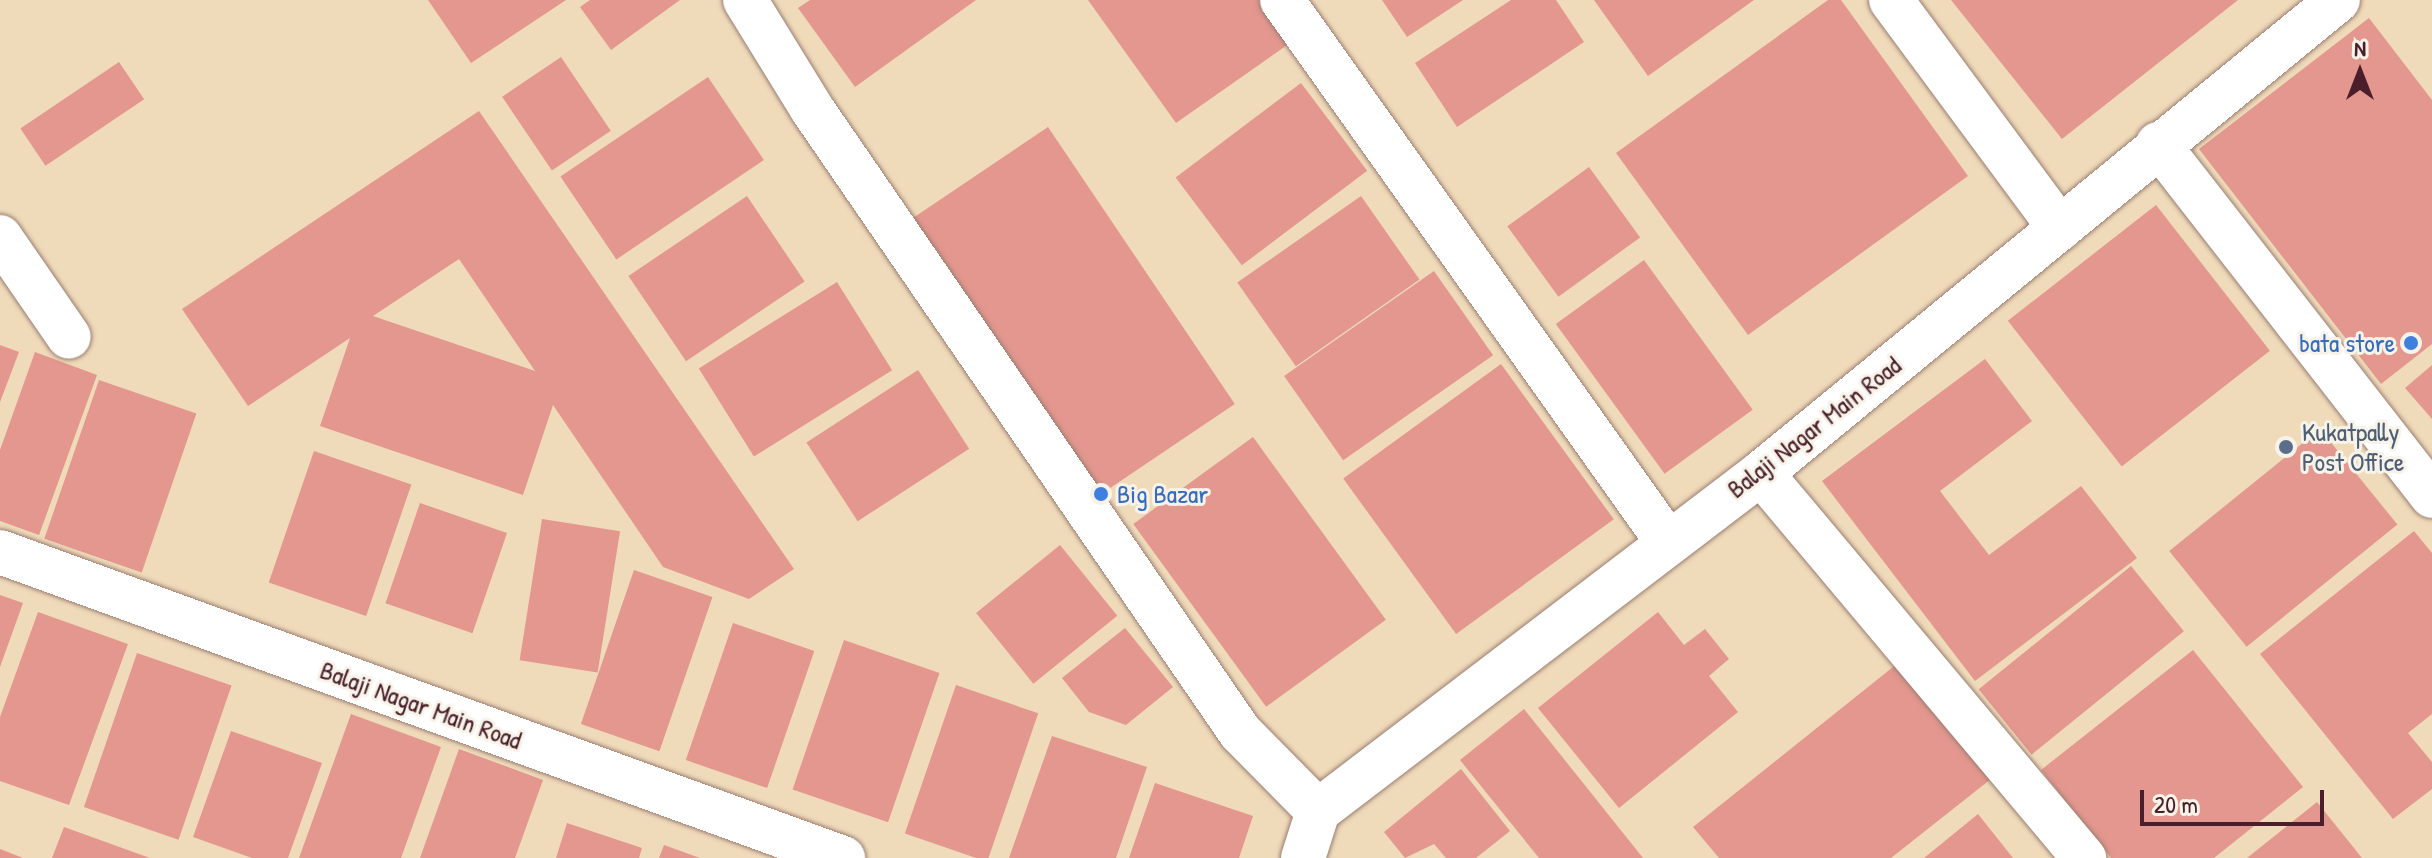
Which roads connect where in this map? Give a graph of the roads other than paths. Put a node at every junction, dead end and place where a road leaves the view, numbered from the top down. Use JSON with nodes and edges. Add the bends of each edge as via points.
{"nodes":[{"id":1,"x":745,"y":0,"type":"edge"},
{"id":2,"x":1282,"y":0,"type":"edge"},
{"id":3,"x":1891,"y":0,"type":"edge"},
{"id":4,"x":2338,"y":0,"type":"edge"},
{"id":5,"x":2158,"y":144,"type":"junction"},
{"id":6,"x":2060,"y":228,"type":"junction"},
{"id":7,"x":0,"y":237,"type":"edge"},
{"id":8,"x":69,"y":337,"type":"dead end"},
{"id":9,"x":1761,"y":473,"type":"junction"},
{"id":10,"x":2432,"y":496,"type":"edge"},
{"id":11,"x":1666,"y":540,"type":"junction"},
{"id":12,"x":0,"y":552,"type":"edge"},
{"id":13,"x":1318,"y":811,"type":"junction"},
{"id":14,"x":843,"y":858,"type":"edge"},
{"id":15,"x":1303,"y":858,"type":"edge"},
{"id":16,"x":2084,"y":858,"type":"edge"}],
"edges":[{"from":1,"to":13,"type":"street","via":[[812,109],[1240,732]]},
{"from":2,"to":11,"type":"street"},
{"from":3,"to":6,"type":"street"},
{"from":4,"to":5,"type":"street","name":"Balaji Nagar Main Road"},
{"from":5,"to":6,"type":"street","name":"Balaji Nagar Main Road"},
{"from":5,"to":10,"type":"street"},
{"from":6,"to":9,"type":"street","name":"Balaji Nagar Main Road"},
{"from":7,"to":8,"type":"street"},
{"from":9,"to":11,"type":"street","name":"Balaji Nagar Main Road"},
{"from":9,"to":16,"type":"street"},
{"from":11,"to":13,"type":"street","name":"Balaji Nagar Main Road"},
{"from":12,"to":14,"type":"street","name":"Balaji Nagar Main Road"},
{"from":13,"to":15,"type":"street"}]}
